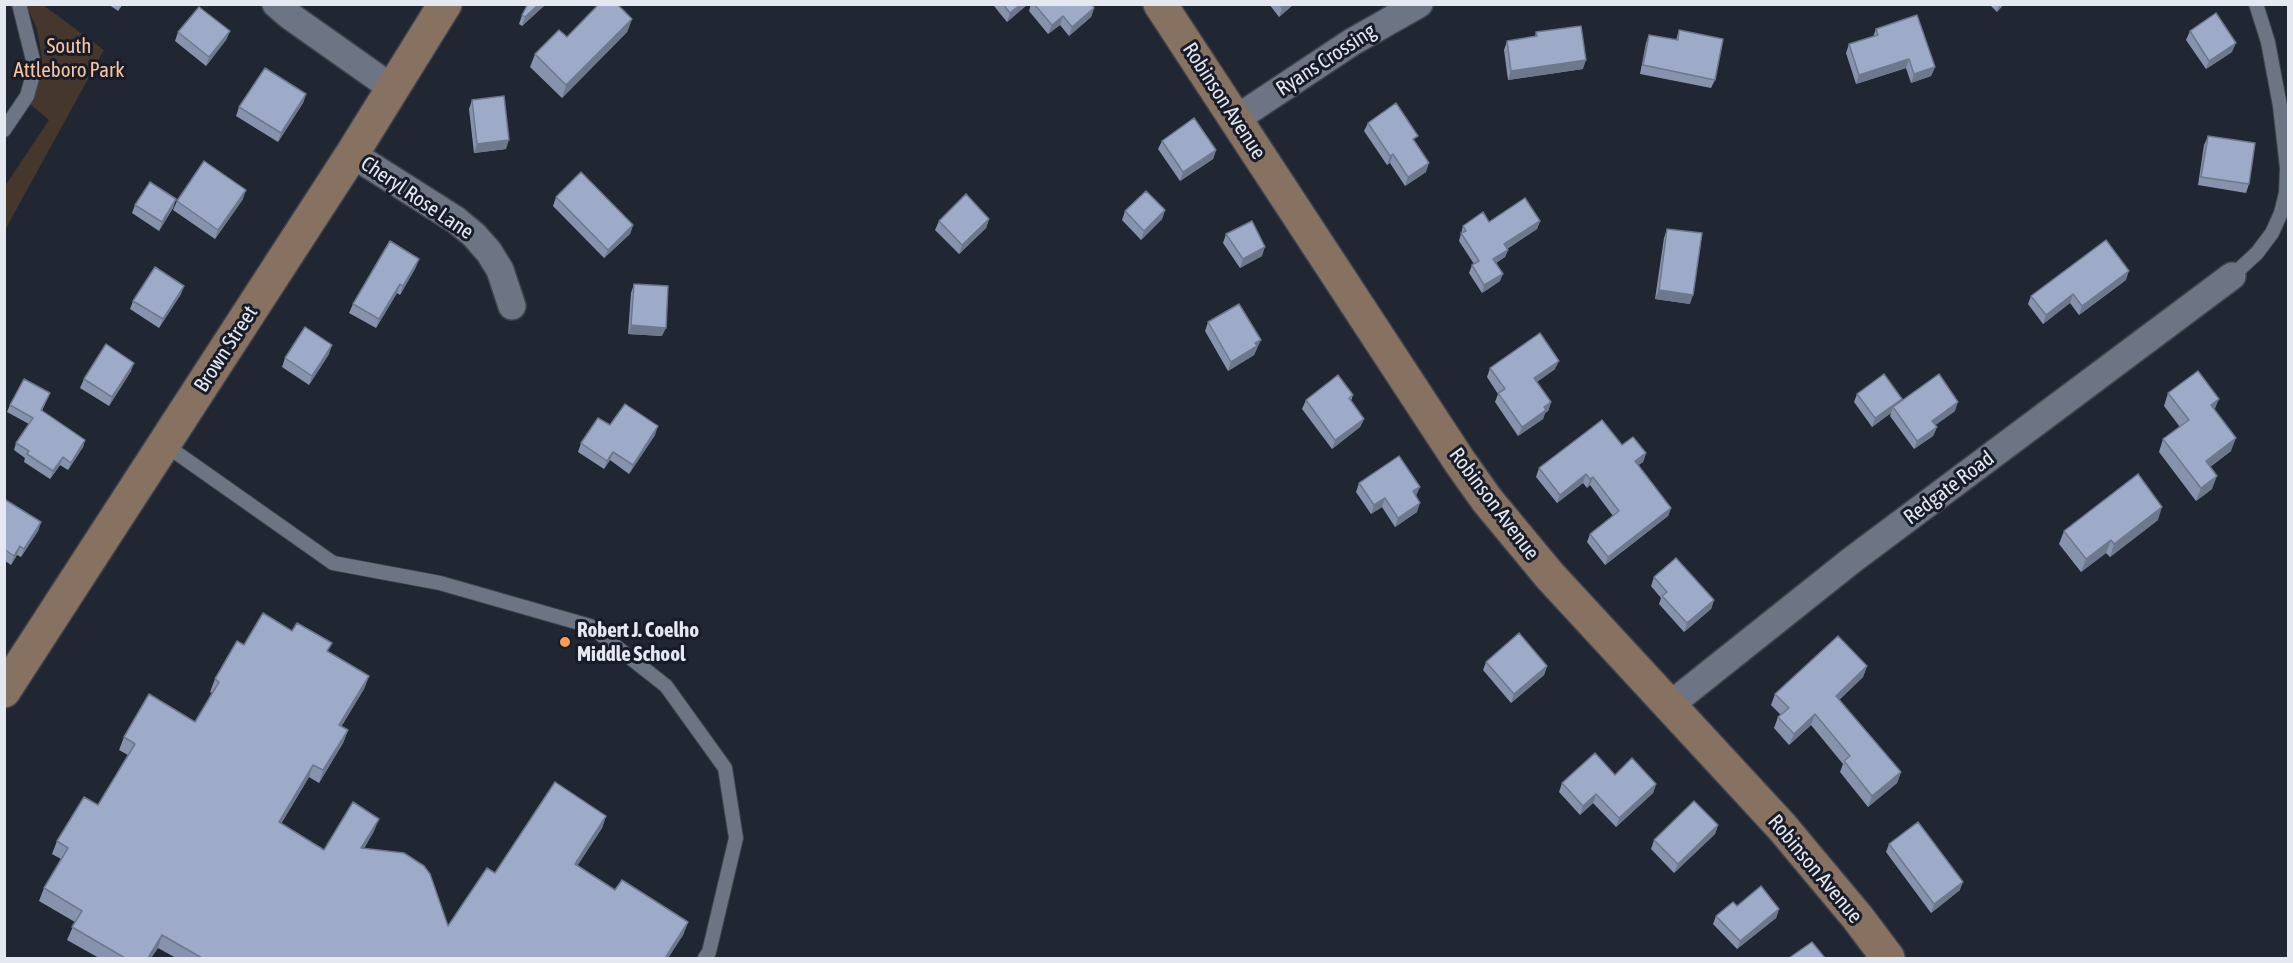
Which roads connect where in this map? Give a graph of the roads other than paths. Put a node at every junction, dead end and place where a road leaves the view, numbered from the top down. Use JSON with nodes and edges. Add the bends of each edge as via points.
{"nodes":[{"id":1,"x":19,"y":4,"type":"edge"},
{"id":2,"x":276,"y":4,"type":"edge"},
{"id":3,"x":445,"y":4,"type":"edge"},
{"id":4,"x":1160,"y":4,"type":"edge"},
{"id":5,"x":1419,"y":4,"type":"edge"},
{"id":6,"x":2256,"y":4,"type":"edge"},
{"id":7,"x":393,"y":88,"type":"junction"},
{"id":8,"x":1236,"y":119,"type":"junction"},
{"id":9,"x":4,"y":130,"type":"edge"},
{"id":10,"x":352,"y":154,"type":"junction"},
{"id":11,"x":2232,"y":276,"type":"joint"},
{"id":12,"x":512,"y":306,"type":"dead end"},
{"id":13,"x":164,"y":444,"type":"junction"},
{"id":14,"x":4,"y":691,"type":"edge"},
{"id":15,"x":1670,"y":705,"type":"junction"},
{"id":16,"x":705,"y":958,"type":"edge"},
{"id":17,"x":1888,"y":958,"type":"edge"}],
"edges":[{"from":1,"to":9,"type":"lane","via":[[35,68],[27,96]]},
{"from":2,"to":7,"type":"street"},
{"from":3,"to":7,"type":"street","name":"Brown Street"},
{"from":4,"to":8,"type":"street","name":"Robinson Avenue"},
{"from":5,"to":8,"type":"street","name":"Ryans Crossing","via":[[1352,42]]},
{"from":6,"to":11,"type":"lane","via":[[2280,106],[2286,193],[2272,233]]},
{"from":7,"to":10,"type":"street","name":"Brown Street"},
{"from":8,"to":15,"type":"street","name":"Robinson Avenue","via":[[1487,500],[1550,576]]},
{"from":10,"to":12,"type":"street","name":"Cheryl Rose Lane","via":[[474,235],[500,270]]},
{"from":10,"to":13,"type":"street","name":"Brown Street"},
{"from":11,"to":15,"type":"street","name":"Redgate Road","via":[[1852,560]]},
{"from":13,"to":14,"type":"street","name":"Brown Street"},
{"from":13,"to":16,"type":"lane","via":[[333,563],[440,583],[590,626],[666,686],[725,768],[736,838]]},
{"from":15,"to":17,"type":"street","name":"Robinson Avenue","via":[[1820,871]]}]}
